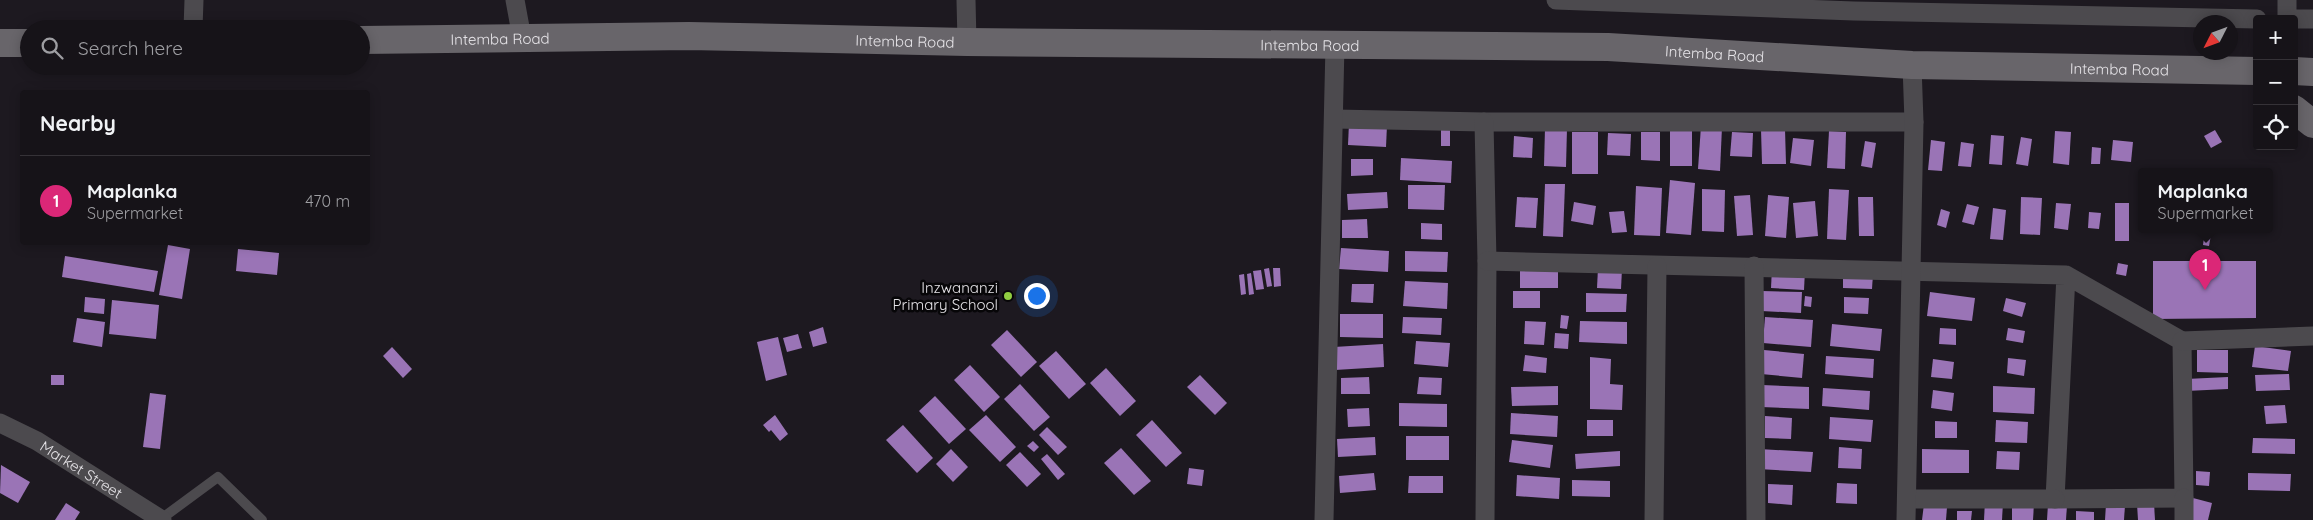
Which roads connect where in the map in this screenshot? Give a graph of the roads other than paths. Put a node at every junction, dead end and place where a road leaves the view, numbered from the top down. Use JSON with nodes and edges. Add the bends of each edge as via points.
{"nodes":[{"id":1,"x":194,"y":0,"type":"edge"},
{"id":2,"x":515,"y":0,"type":"edge"},
{"id":3,"x":966,"y":0,"type":"edge"},
{"id":4,"x":1556,"y":0,"type":"edge"},
{"id":5,"x":2287,"y":0,"type":"edge"},
{"id":6,"x":1854,"y":6,"type":"edge"},
{"id":7,"x":2287,"y":15,"type":"edge"},
{"id":8,"x":2253,"y":19,"type":"edge"},
{"id":9,"x":2298,"y":19,"type":"edge"},
{"id":10,"x":2313,"y":19,"type":"edge"},
{"id":11,"x":193,"y":20,"type":"edge"},
{"id":12,"x":522,"y":38,"type":"junction"},
{"id":13,"x":370,"y":40,"type":"edge"},
{"id":14,"x":966,"y":42,"type":"junction"},
{"id":15,"x":0,"y":43,"type":"edge"},
{"id":16,"x":20,"y":43,"type":"edge"},
{"id":17,"x":1335,"y":45,"type":"junction"},
{"id":18,"x":1912,"y":65,"type":"junction"},
{"id":19,"x":2198,"y":70,"type":"junction"},
{"id":20,"x":2253,"y":71,"type":"edge"},
{"id":21,"x":2298,"y":71,"type":"edge"},
{"id":22,"x":2313,"y":72,"type":"edge"},
{"id":23,"x":2253,"y":89,"type":"edge"},
{"id":24,"x":2298,"y":112,"type":"edge"},
{"id":25,"x":1335,"y":119,"type":"junction"},
{"id":26,"x":1484,"y":122,"type":"junction"},
{"id":27,"x":1914,"y":122,"type":"junction"},
{"id":28,"x":2313,"y":124,"type":"edge"},
{"id":29,"x":1487,"y":261,"type":"junction"},
{"id":30,"x":1657,"y":266,"type":"junction"},
{"id":31,"x":1754,"y":266,"type":"junction"},
{"id":32,"x":1911,"y":270,"type":"junction"},
{"id":33,"x":2066,"y":274,"type":"junction"},
{"id":34,"x":2313,"y":336,"type":"edge"},
{"id":35,"x":2182,"y":340,"type":"junction"},
{"id":36,"x":0,"y":422,"type":"edge"},
{"id":37,"x":2184,"y":498,"type":"junction"},
{"id":38,"x":1907,"y":499,"type":"junction"},
{"id":39,"x":2054,"y":499,"type":"junction"},
{"id":40,"x":161,"y":520,"type":"edge"},
{"id":41,"x":262,"y":520,"type":"edge"},
{"id":42,"x":1324,"y":520,"type":"edge"},
{"id":43,"x":1485,"y":520,"type":"edge"},
{"id":44,"x":1654,"y":520,"type":"edge"},
{"id":45,"x":1756,"y":520,"type":"edge"},
{"id":46,"x":1906,"y":520,"type":"edge"},
{"id":47,"x":2184,"y":520,"type":"edge"}],
"edges":[{"from":1,"to":11,"type":"street"},
{"from":2,"to":12,"type":"street"},
{"from":3,"to":14,"type":"street"},
{"from":4,"to":6,"type":"street"},
{"from":5,"to":7,"type":"street"},
{"from":6,"to":8,"type":"street"},
{"from":9,"to":10,"type":"street"},
{"from":12,"to":13,"type":"street","name":"Intemba Road"},
{"from":12,"to":14,"type":"street","name":"Intemba Road","via":[[690,36]]},
{"from":14,"to":17,"type":"street","name":"Intemba Road"},
{"from":15,"to":16,"type":"street"},
{"from":17,"to":18,"type":"street","name":"Intemba Road","via":[[1608,47]]},
{"from":17,"to":25,"type":"street"},
{"from":18,"to":19,"type":"street","name":"Intemba Road"},
{"from":18,"to":27,"type":"street"},
{"from":19,"to":20,"type":"street","name":"Intemba Road"},
{"from":19,"to":23,"type":"street"},
{"from":21,"to":22,"type":"street"},
{"from":24,"to":28,"type":"street"},
{"from":25,"to":26,"type":"street"},
{"from":25,"to":42,"type":"street"},
{"from":26,"to":27,"type":"street"},
{"from":26,"to":29,"type":"street"},
{"from":27,"to":32,"type":"street"},
{"from":29,"to":30,"type":"street"},
{"from":29,"to":43,"type":"street"},
{"from":30,"to":31,"type":"street"},
{"from":30,"to":44,"type":"street"},
{"from":31,"to":32,"type":"street"},
{"from":31,"to":45,"type":"street"},
{"from":32,"to":33,"type":"street"},
{"from":32,"to":38,"type":"street"},
{"from":33,"to":35,"type":"street"},
{"from":33,"to":39,"type":"street"},
{"from":34,"to":35,"type":"street"},
{"from":35,"to":37,"type":"street"},
{"from":36,"to":40,"type":"street","name":"Market Street","via":[[37,440]]},
{"from":37,"to":39,"type":"street"},
{"from":37,"to":47,"type":"street"},
{"from":38,"to":39,"type":"street"},
{"from":38,"to":46,"type":"street"},
{"from":40,"to":41,"type":"lane","via":[[218,477]]}]}
